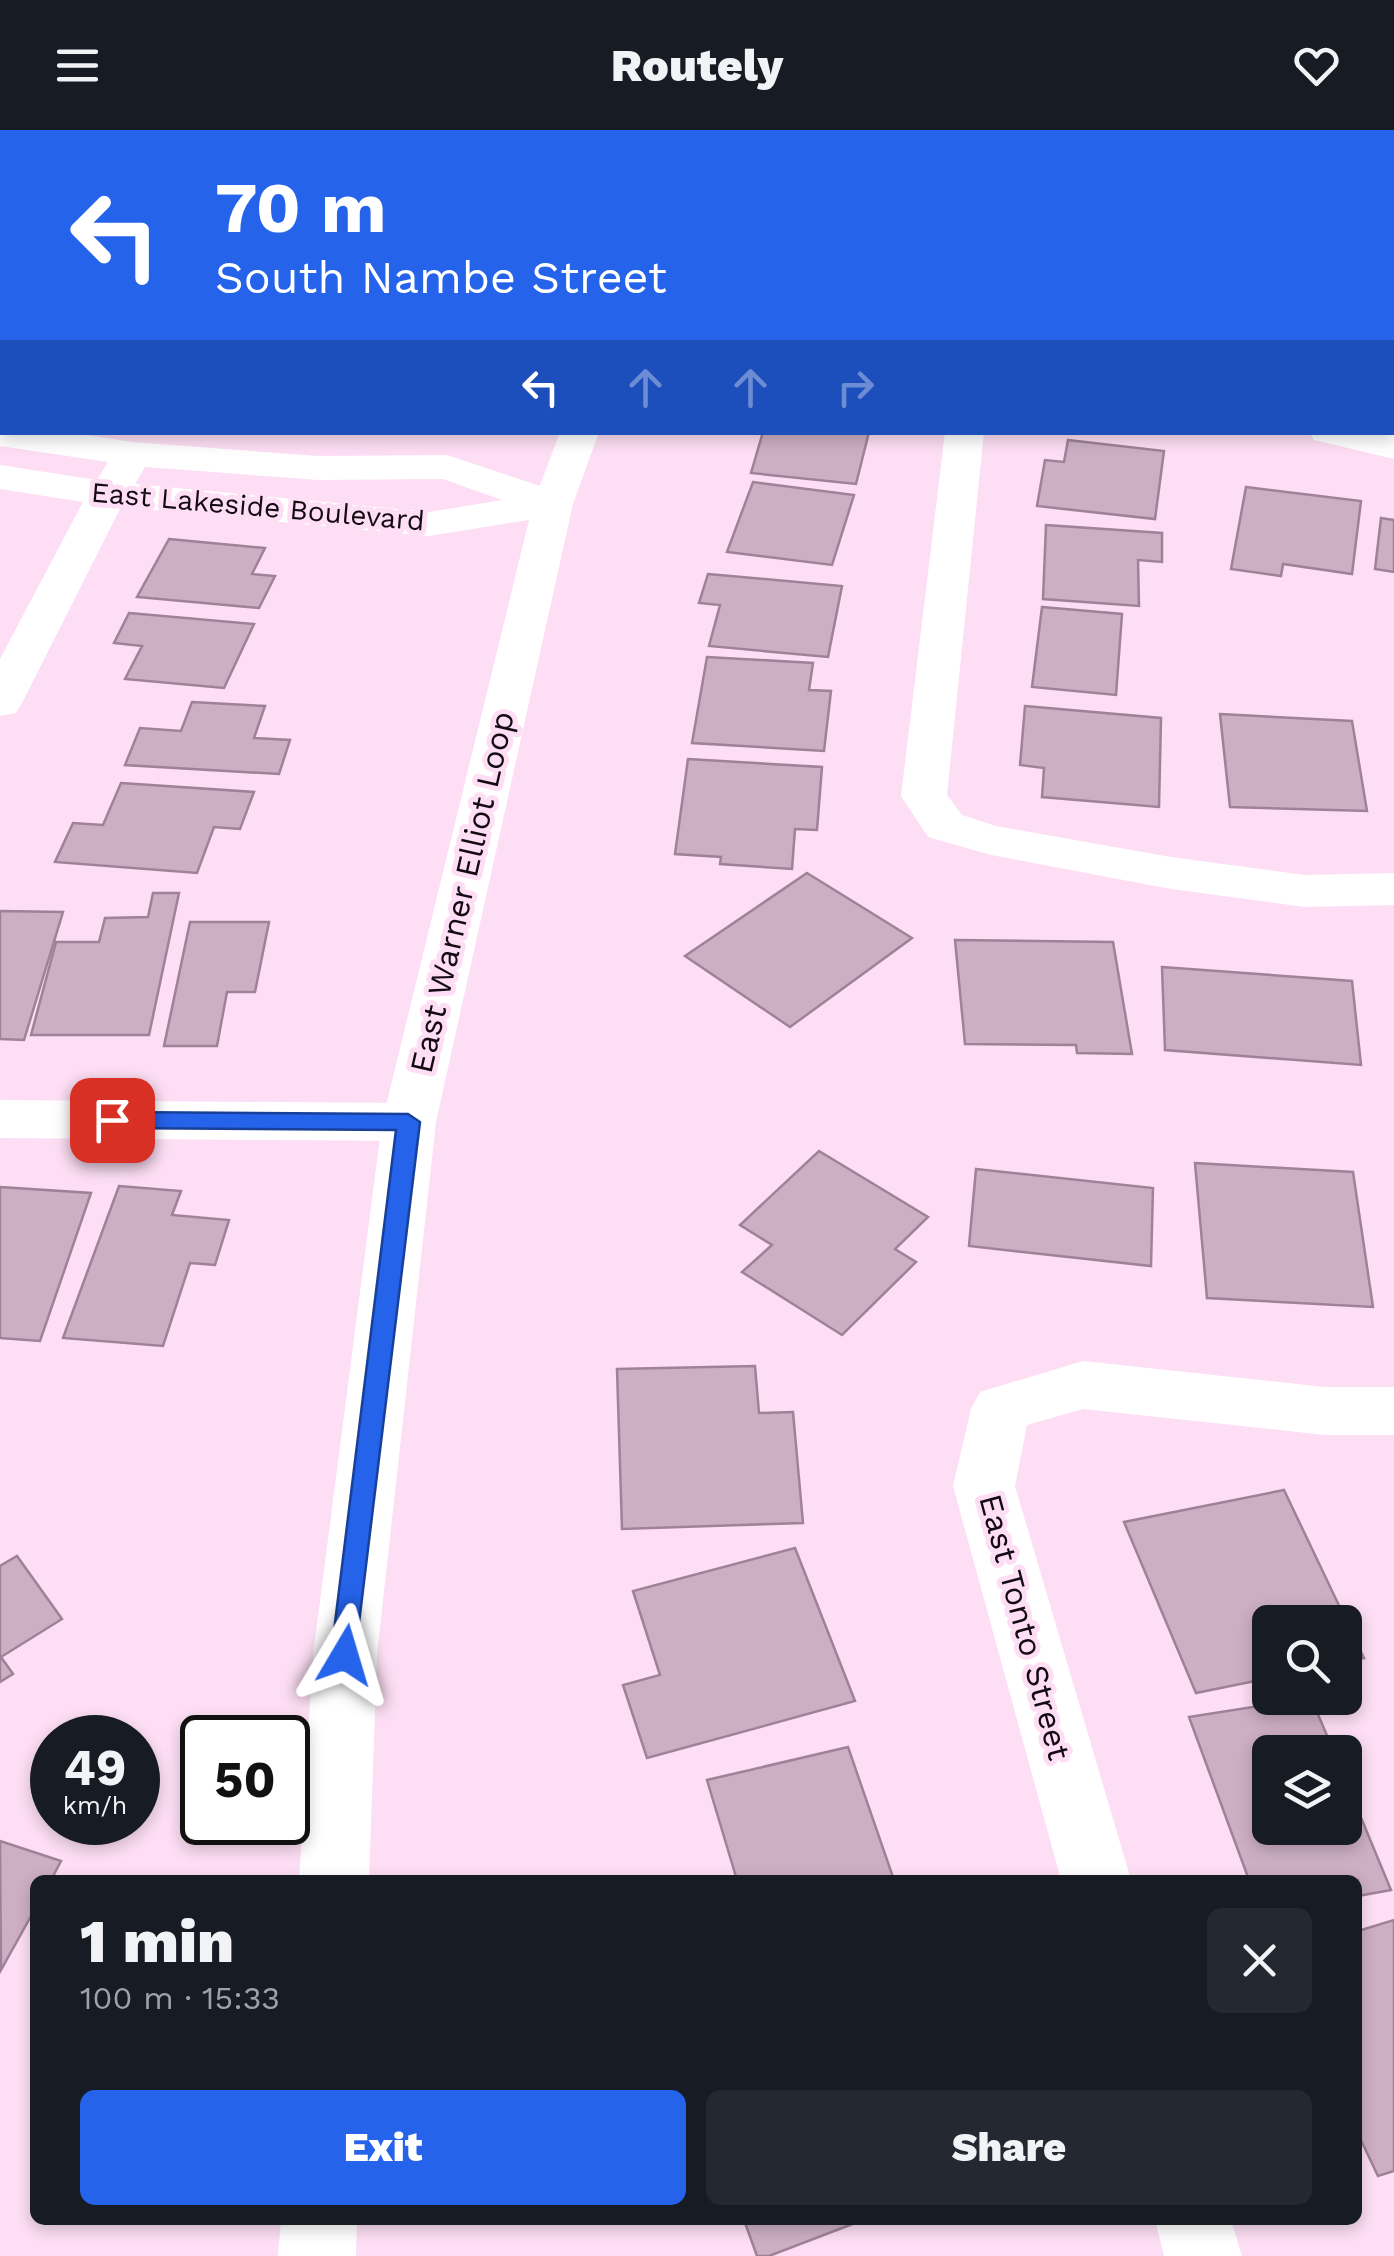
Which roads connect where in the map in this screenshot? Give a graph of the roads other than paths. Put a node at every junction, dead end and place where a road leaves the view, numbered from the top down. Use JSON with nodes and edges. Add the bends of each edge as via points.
{"nodes":[{"id":1,"x":4,"y":435,"type":"edge"},
{"id":2,"x":579,"y":435,"type":"edge"},
{"id":3,"x":965,"y":435,"type":"edge"},
{"id":4,"x":1341,"y":435,"type":"edge"},
{"id":5,"x":1394,"y":447,"type":"edge"},
{"id":6,"x":127,"y":463,"type":"edge"},
{"id":7,"x":0,"y":477,"type":"edge"},
{"id":8,"x":553,"y":504,"type":"junction"},
{"id":9,"x":0,"y":703,"type":"edge"},
{"id":10,"x":1394,"y":889,"type":"edge"},
{"id":11,"x":0,"y":1119,"type":"edge"},
{"id":12,"x":408,"y":1122,"type":"junction"},
{"id":13,"x":1394,"y":1411,"type":"edge"},
{"id":14,"x":334,"y":1875,"type":"edge"},
{"id":15,"x":1095,"y":1875,"type":"edge"},
{"id":16,"x":319,"y":2225,"type":"edge"},
{"id":17,"x":1194,"y":2225,"type":"edge"},
{"id":18,"x":318,"y":2256,"type":"edge"},
{"id":19,"x":1203,"y":2256,"type":"edge"}],
"edges":[{"from":1,"to":6,"type":"street","name":"East Lakeside Boulevard"},
{"from":2,"to":8,"type":"street","name":"East Warner Elliot Loop"},
{"from":3,"to":10,"type":"street","via":[[924,796],[945,826],[1172,873],[1305,891]]},
{"from":4,"to":5,"type":"street"},
{"from":6,"to":7,"type":"street","name":"East Lakeside Boulevard"},
{"from":6,"to":8,"type":"street","name":"East Lakeside Boulevard","via":[[447,468]]},
{"from":6,"to":8,"type":"street","name":"East Lakeside Boulevard","via":[[429,524]]},
{"from":6,"to":9,"type":"street"},
{"from":8,"to":12,"type":"street","name":"East Warner Elliot Loop"},
{"from":11,"to":12,"type":"street"},
{"from":12,"to":14,"type":"street","name":"East Warner Elliot Loop","via":[[345,1655]]},
{"from":13,"to":15,"type":"street","name":"East Tonto Street","via":[[1325,1411],[1083,1386],[1002,1409],[984,1486]]},
{"from":16,"to":18,"type":"street"},
{"from":17,"to":19,"type":"street"}]}
